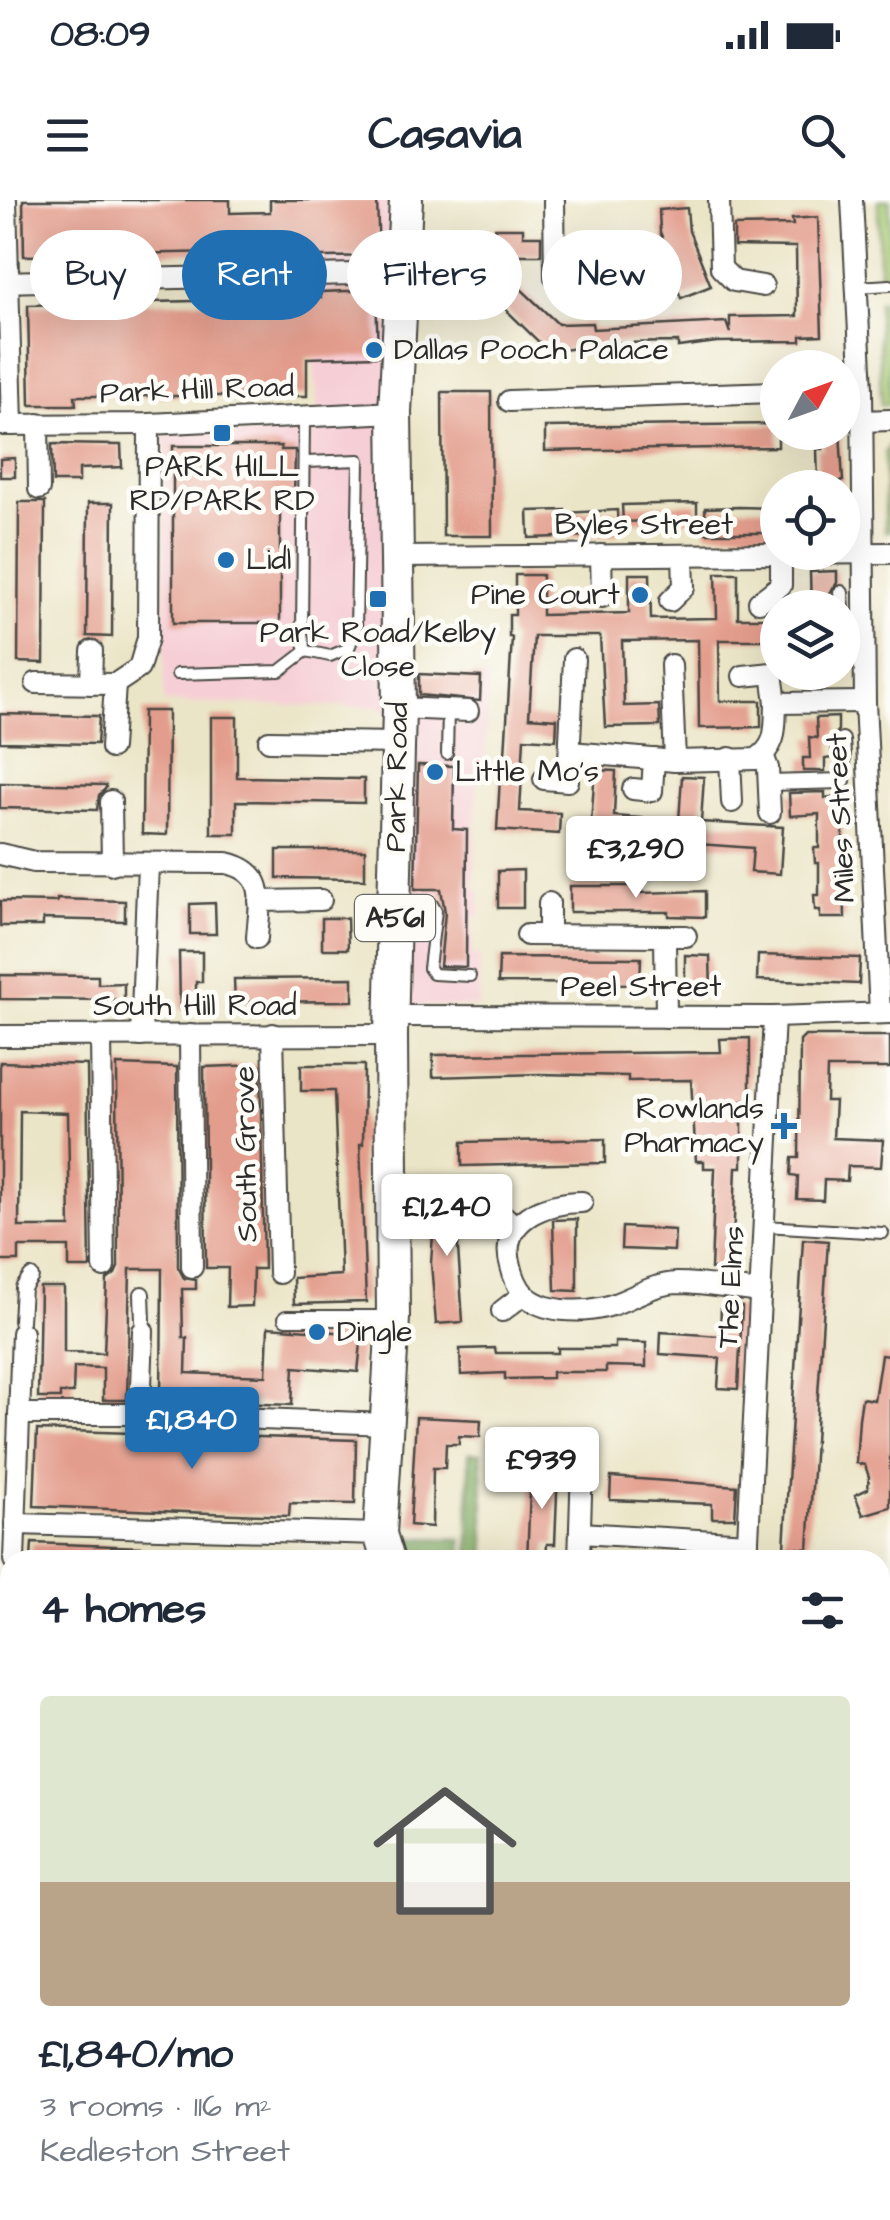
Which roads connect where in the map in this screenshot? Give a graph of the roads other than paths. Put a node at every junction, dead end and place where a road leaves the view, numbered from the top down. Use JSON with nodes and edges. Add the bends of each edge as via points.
{"nodes":[{"id":1,"x":6,"y":200,"type":"edge"},
{"id":2,"x":406,"y":200,"type":"edge"},
{"id":3,"x":554,"y":200,"type":"edge"},
{"id":4,"x":719,"y":200,"type":"edge"},
{"id":5,"x":852,"y":200,"type":"edge"},
{"id":6,"x":404,"y":230,"type":"edge"},
{"id":7,"x":555,"y":230,"type":"edge"},
{"id":8,"x":347,"y":274,"type":"edge"},
{"id":9,"x":4,"y":282,"type":"edge"},
{"id":10,"x":890,"y":285,"type":"edge"},
{"id":11,"x":763,"y":286,"type":"dead end"},
{"id":12,"x":858,"y":288,"type":"junction"},
{"id":13,"x":400,"y":320,"type":"edge"},
{"id":14,"x":854,"y":350,"type":"edge"},
{"id":15,"x":760,"y":393,"type":"edge"},
{"id":16,"x":510,"y":401,"type":"dead end"},
{"id":17,"x":395,"y":412,"type":"junction"},
{"id":18,"x":860,"y":415,"type":"edge"},
{"id":19,"x":304,"y":417,"type":"junction"},
{"id":20,"x":890,"y":420,"type":"edge"},
{"id":21,"x":862,"y":421,"type":"junction"},
{"id":22,"x":38,"y":424,"type":"junction"},
{"id":23,"x":149,"y":424,"type":"junction"},
{"id":24,"x":6,"y":425,"type":"edge"},
{"id":25,"x":306,"y":462,"type":"junction"},
{"id":26,"x":39,"y":490,"type":"dead end"},
{"id":27,"x":760,"y":554,"type":"edge"},
{"id":28,"x":860,"y":554,"type":"edge"},
{"id":29,"x":865,"y":554,"type":"junction"},
{"id":30,"x":890,"y":554,"type":"edge"},
{"id":31,"x":601,"y":555,"type":"junction"},
{"id":32,"x":683,"y":555,"type":"junction"},
{"id":33,"x":398,"y":556,"type":"junction"},
{"id":34,"x":781,"y":570,"type":"edge"},
{"id":35,"x":602,"y":597,"type":"dead end"},
{"id":36,"x":670,"y":601,"type":"dead end"},
{"id":37,"x":758,"y":602,"type":"dead end"},
{"id":38,"x":306,"y":651,"type":"junction"},
{"id":39,"x":92,"y":652,"type":"dead end"},
{"id":40,"x":574,"y":659,"type":"dead end"},
{"id":41,"x":671,"y":665,"type":"dead end"},
{"id":42,"x":177,"y":674,"type":"dead end"},
{"id":43,"x":744,"y":676,"type":"dead end"},
{"id":44,"x":36,"y":683,"type":"dead end"},
{"id":45,"x":91,"y":684,"type":"junction"},
{"id":46,"x":115,"y":684,"type":"junction"},
{"id":47,"x":865,"y":702,"type":"junction"},
{"id":48,"x":776,"y":703,"type":"junction"},
{"id":49,"x":399,"y":708,"type":"junction"},
{"id":50,"x":458,"y":711,"type":"joint"},
{"id":51,"x":270,"y":741,"type":"dead end"},
{"id":52,"x":399,"y":743,"type":"junction"},
{"id":53,"x":842,"y":743,"type":"dead end"},
{"id":54,"x":111,"y":748,"type":"dead end"},
{"id":55,"x":571,"y":752,"type":"junction"},
{"id":56,"x":447,"y":754,"type":"dead end"},
{"id":57,"x":763,"y":755,"type":"junction"},
{"id":58,"x":730,"y":758,"type":"junction"},
{"id":59,"x":664,"y":760,"type":"junction"},
{"id":60,"x":544,"y":780,"type":"dead end"},
{"id":61,"x":769,"y":783,"type":"junction"},
{"id":62,"x":633,"y":789,"type":"dead end"},
{"id":63,"x":110,"y":801,"type":"dead end"},
{"id":64,"x":732,"y":802,"type":"dead end"},
{"id":65,"x":770,"y":813,"type":"dead end"},
{"id":66,"x":0,"y":854,"type":"edge"},
{"id":67,"x":112,"y":864,"type":"junction"},
{"id":68,"x":148,"y":865,"type":"junction"},
{"id":69,"x":321,"y":900,"type":"dead end"},
{"id":70,"x":259,"y":901,"type":"junction"},
{"id":71,"x":395,"y":903,"type":"junction"},
{"id":72,"x":549,"y":903,"type":"dead end"},
{"id":73,"x":526,"y":934,"type":"dead end"},
{"id":74,"x":549,"y":934,"type":"junction"},
{"id":75,"x":664,"y":936,"type":"junction"},
{"id":76,"x":686,"y":936,"type":"dead end"},
{"id":77,"x":258,"y":938,"type":"dead end"},
{"id":78,"x":470,"y":976,"type":"dead end"},
{"id":79,"x":885,"y":1013,"type":"edge"},
{"id":80,"x":666,"y":1017,"type":"junction"},
{"id":81,"x":774,"y":1018,"type":"junction"},
{"id":82,"x":392,"y":1026,"type":"junction"},
{"id":83,"x":274,"y":1034,"type":"junction"},
{"id":84,"x":190,"y":1035,"type":"junction"},
{"id":85,"x":0,"y":1036,"type":"edge"},
{"id":86,"x":141,"y":1036,"type":"junction"},
{"id":87,"x":101,"y":1037,"type":"junction"},
{"id":88,"x":582,"y":1202,"type":"dead end"},
{"id":89,"x":496,"y":1209,"type":"dead end"},
{"id":90,"x":516,"y":1226,"type":"junction"},
{"id":91,"x":764,"y":1226,"type":"junction"},
{"id":92,"x":882,"y":1233,"type":"dead end"},
{"id":93,"x":104,"y":1267,"type":"dead end"},
{"id":94,"x":192,"y":1268,"type":"dead end"},
{"id":95,"x":279,"y":1272,"type":"dead end"},
{"id":96,"x":27,"y":1282,"type":"dead end"},
{"id":97,"x":760,"y":1292,"type":"junction"},
{"id":98,"x":142,"y":1294,"type":"dead end"},
{"id":99,"x":524,"y":1294,"type":"junction"},
{"id":100,"x":502,"y":1311,"type":"dead end"},
{"id":101,"x":286,"y":1318,"type":"dead end"},
{"id":102,"x":394,"y":1318,"type":"junction"},
{"id":103,"x":143,"y":1326,"type":"joint"},
{"id":104,"x":21,"y":1327,"type":"joint"},
{"id":105,"x":19,"y":1414,"type":"junction"},
{"id":106,"x":140,"y":1414,"type":"junction"},
{"id":107,"x":386,"y":1424,"type":"junction"},
{"id":108,"x":582,"y":1464,"type":"dead end"},
{"id":109,"x":15,"y":1524,"type":"junction"},
{"id":110,"x":580,"y":1534,"type":"junction"},
{"id":111,"x":14,"y":1550,"type":"edge"},
{"id":112,"x":365,"y":1550,"type":"edge"},
{"id":113,"x":378,"y":1550,"type":"edge"},
{"id":114,"x":579,"y":1550,"type":"edge"},
{"id":115,"x":729,"y":1550,"type":"edge"},
{"id":116,"x":748,"y":1550,"type":"edge"}],
"edges":[{"from":1,"to":9,"type":"street"},
{"from":2,"to":6,"type":"highway","name":"Park Road","number":"A561"},
{"from":3,"to":7,"type":"street"},
{"from":4,"to":11,"type":"street","via":[[721,268],[734,281]]},
{"from":5,"to":12,"type":"street","name":"Miles Street"},
{"from":8,"to":9,"type":"street"},
{"from":9,"to":24,"type":"street"},
{"from":10,"to":12,"type":"lane"},
{"from":12,"to":14,"type":"street","name":"Miles Street"},
{"from":13,"to":17,"type":"highway","name":"Park Road","number":"A561"},
{"from":15,"to":16,"type":"street"},
{"from":17,"to":19,"type":"street","name":"Park Hill Road"},
{"from":17,"to":33,"type":"highway","name":"Park Road","number":"A561"},
{"from":18,"to":21,"type":"street","name":"Miles Street"},
{"from":19,"to":23,"type":"street","name":"Park Hill Road"},
{"from":19,"to":25,"type":"lane"},
{"from":20,"to":21,"type":"street"},
{"from":21,"to":29,"type":"street","name":"Miles Street"},
{"from":22,"to":23,"type":"street","name":"Park Hill Road"},
{"from":22,"to":24,"type":"street","name":"Park Hill Road"},
{"from":22,"to":26,"type":"street"},
{"from":23,"to":46,"type":"street","via":[[148,638],[139,668]]},
{"from":25,"to":38,"type":"lane"},
{"from":25,"to":38,"type":"lane","via":[[360,460],[356,630],[348,648],[330,656]]},
{"from":27,"to":32,"type":"street","name":"Byles Street"},
{"from":28,"to":29,"type":"street","name":"Byles Street"},
{"from":29,"to":30,"type":"street","name":"Byles Street"},
{"from":29,"to":47,"type":"street","name":"Miles Street"},
{"from":31,"to":32,"type":"street","name":"Byles Street"},
{"from":31,"to":33,"type":"street","name":"Byles Street"},
{"from":31,"to":35,"type":"street"},
{"from":32,"to":36,"type":"street","via":[[684,588]]},
{"from":33,"to":49,"type":"highway","name":"Park Road","number":"A561"},
{"from":34,"to":37,"type":"street","via":[[781,586]]},
{"from":38,"to":42,"type":"lane","via":[[280,671]]},
{"from":39,"to":45,"type":"street"},
{"from":40,"to":55,"type":"street"},
{"from":41,"to":59,"type":"street"},
{"from":43,"to":48,"type":"street","via":[[772,674]]},
{"from":44,"to":45,"type":"street"},
{"from":45,"to":46,"type":"street"},
{"from":46,"to":54,"type":"street"},
{"from":47,"to":48,"type":"street"},
{"from":47,"to":79,"type":"street","name":"Miles Street"},
{"from":48,"to":57,"type":"street","via":[[774,738]]},
{"from":49,"to":50,"type":"street"},
{"from":49,"to":52,"type":"highway","name":"Park Road","number":"A561"},
{"from":50,"to":56,"type":"lane"},
{"from":51,"to":52,"type":"street"},
{"from":52,"to":71,"type":"highway","name":"Park Road","number":"A561"},
{"from":53,"to":61,"type":"street","via":[[843,781]]},
{"from":55,"to":59,"type":"street"},
{"from":55,"to":60,"type":"street","via":[[568,781]]},
{"from":57,"to":58,"type":"street"},
{"from":57,"to":61,"type":"street"},
{"from":58,"to":59,"type":"street"},
{"from":58,"to":64,"type":"street"},
{"from":59,"to":62,"type":"street","via":[[652,790]]},
{"from":61,"to":65,"type":"street"},
{"from":63,"to":67,"type":"street"},
{"from":66,"to":67,"type":"street"},
{"from":67,"to":68,"type":"street"},
{"from":68,"to":70,"type":"street","via":[[240,866],[260,886]]},
{"from":68,"to":86,"type":"street"},
{"from":69,"to":70,"type":"street"},
{"from":70,"to":77,"type":"street"},
{"from":71,"to":78,"type":"lane","via":[[432,904],[429,968],[440,976]]},
{"from":71,"to":82,"type":"highway","name":"Park Road","number":"A561"},
{"from":72,"to":74,"type":"street"},
{"from":73,"to":74,"type":"street"},
{"from":74,"to":75,"type":"street"},
{"from":75,"to":76,"type":"street"},
{"from":75,"to":80,"type":"street"},
{"from":79,"to":81,"type":"street","name":"Peel Street"},
{"from":80,"to":81,"type":"street","name":"Peel Street"},
{"from":80,"to":82,"type":"street","name":"Peel Street"},
{"from":81,"to":91,"type":"street","name":"The Elms"},
{"from":82,"to":83,"type":"street","name":"South Hill Road"},
{"from":82,"to":102,"type":"highway","name":"Park Road","number":"A561"},
{"from":83,"to":84,"type":"street","name":"South Hill Road"},
{"from":83,"to":95,"type":"street","name":"South Grove"},
{"from":84,"to":86,"type":"street","name":"South Hill Road"},
{"from":84,"to":94,"type":"street"},
{"from":85,"to":87,"type":"street","name":"South Hill Road"},
{"from":86,"to":87,"type":"street","name":"South Hill Road"},
{"from":87,"to":93,"type":"street"},
{"from":88,"to":90,"type":"street","via":[[556,1202]]},
{"from":89,"to":90,"type":"street"},
{"from":90,"to":99,"type":"street","via":[[509,1262]]},
{"from":91,"to":92,"type":"lane"},
{"from":91,"to":97,"type":"street","name":"The Elms"},
{"from":96,"to":104,"type":"street"},
{"from":97,"to":99,"type":"street","via":[[676,1283],[581,1309],[558,1309]]},
{"from":97,"to":116,"type":"street","name":"The Elms"},
{"from":98,"to":103,"type":"street"},
{"from":99,"to":100,"type":"street"},
{"from":101,"to":102,"type":"street"},
{"from":102,"to":107,"type":"highway","name":"Park Road","number":"A561"},
{"from":103,"to":106,"type":"street"},
{"from":104,"to":105,"type":"street"},
{"from":105,"to":106,"type":"street"},
{"from":105,"to":109,"type":"street"},
{"from":106,"to":107,"type":"street"},
{"from":107,"to":113,"type":"highway","name":"Park Road","number":"A561"},
{"from":108,"to":110,"type":"street"},
{"from":109,"to":111,"type":"street"},
{"from":109,"to":112,"type":"street"},
{"from":110,"to":114,"type":"street"},
{"from":110,"to":115,"type":"street"}]}
